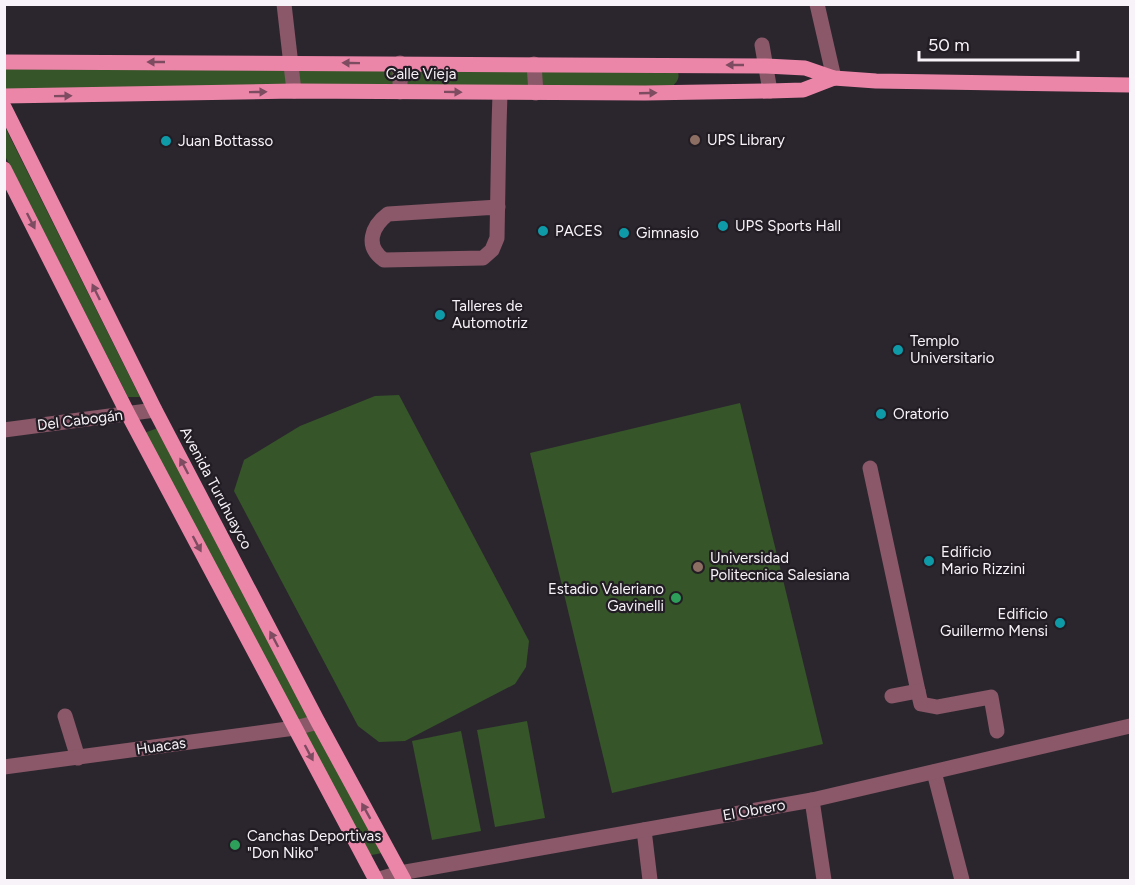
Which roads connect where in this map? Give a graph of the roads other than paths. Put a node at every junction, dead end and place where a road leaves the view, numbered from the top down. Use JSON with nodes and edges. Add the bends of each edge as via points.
{"nodes":[{"id":1,"x":284,"y":4,"type":"edge"},
{"id":2,"x":817,"y":4,"type":"edge"},
{"id":3,"x":762,"y":45,"type":"dead end"},
{"id":4,"x":4,"y":62,"type":"edge"},
{"id":5,"x":292,"y":62,"type":"junction"},
{"id":6,"x":400,"y":63,"type":"junction"},
{"id":7,"x":534,"y":64,"type":"junction"},
{"id":8,"x":765,"y":66,"type":"junction"},
{"id":9,"x":834,"y":78,"type":"junction"},
{"id":10,"x":1131,"y":85,"type":"edge"},
{"id":11,"x":770,"y":91,"type":"junction"},
{"id":12,"x":294,"y":92,"type":"junction"},
{"id":13,"x":400,"y":92,"type":"junction"},
{"id":14,"x":500,"y":93,"type":"junction"},
{"id":15,"x":536,"y":93,"type":"junction"},
{"id":16,"x":4,"y":96,"type":"edge"},
{"id":17,"x":4,"y":107,"type":"edge"},
{"id":18,"x":4,"y":169,"type":"edge"},
{"id":19,"x":498,"y":207,"type":"junction"},
{"id":20,"x":155,"y":410,"type":"junction"},
{"id":21,"x":128,"y":414,"type":"junction"},
{"id":22,"x":4,"y":430,"type":"edge"},
{"id":23,"x":870,"y":468,"type":"dead end"},
{"id":24,"x":918,"y":691,"type":"junction"},
{"id":25,"x":892,"y":696,"type":"dead end"},
{"id":26,"x":65,"y":716,"type":"dead end"},
{"id":27,"x":318,"y":722,"type":"junction"},
{"id":28,"x":1131,"y":726,"type":"edge"},
{"id":29,"x":296,"y":728,"type":"junction"},
{"id":30,"x":997,"y":731,"type":"dead end"},
{"id":31,"x":78,"y":758,"type":"junction"},
{"id":32,"x":4,"y":767,"type":"edge"},
{"id":33,"x":934,"y":772,"type":"junction"},
{"id":34,"x":812,"y":800,"type":"junction"},
{"id":35,"x":644,"y":830,"type":"junction"},
{"id":36,"x":402,"y":877,"type":"edge"},
{"id":37,"x":376,"y":880,"type":"edge"},
{"id":38,"x":650,"y":880,"type":"edge"},
{"id":39,"x":824,"y":880,"type":"edge"},
{"id":40,"x":962,"y":880,"type":"edge"}],
"edges":[{"from":1,"to":5,"type":"street"},
{"from":2,"to":9,"type":"street"},
{"from":3,"to":8,"type":"street"},
{"from":5,"to":4,"type":"main road","name":"Calle Vieja","one_way":true},
{"from":6,"to":5,"type":"main road","name":"Calle Vieja","one_way":true},
{"from":5,"to":12,"type":"street"},
{"from":6,"to":7,"type":"main road","name":"Calle Vieja"},
{"from":6,"to":13,"type":"street"},
{"from":8,"to":7,"type":"main road","name":"Calle Vieja","one_way":true},
{"from":7,"to":15,"type":"street"},
{"from":8,"to":9,"type":"main road","name":"Calle Vieja","via":[[805,68]]},
{"from":8,"to":11,"type":"street"},
{"from":9,"to":10,"type":"main road","name":"Calle Vieja"},
{"from":9,"to":11,"type":"main road","name":"Calle Vieja","via":[[803,90]]},
{"from":15,"to":11,"type":"main road","name":"Calle Vieja","one_way":true},
{"from":12,"to":13,"type":"main road","name":"Calle Vieja"},
{"from":16,"to":12,"type":"main road","name":"Calle Vieja","one_way":true},
{"from":13,"to":14,"type":"main road","name":"Calle Vieja","one_way":true},
{"from":14,"to":15,"type":"main road","name":"Calle Vieja"},
{"from":14,"to":19,"type":"street"},
{"from":20,"to":17,"type":"main road","name":"Avenida Turuhuayco","one_way":true},
{"from":18,"to":21,"type":"main road","one_way":true},
{"from":19,"to":19,"type":"street","via":[[496,238],[492,250],[483,258],[384,260],[376,254],[372,243],[373,230],[388,214]]},
{"from":20,"to":21,"type":"street","name":"Del Cabogán"},
{"from":27,"to":20,"type":"main road","name":"Avenida Turuhuayco","one_way":true},
{"from":21,"to":22,"type":"street","name":"Del Cabogán"},
{"from":21,"to":29,"type":"main road","one_way":true},
{"from":23,"to":24,"type":"street"},
{"from":24,"to":25,"type":"street"},
{"from":24,"to":30,"type":"street","via":[[921,704],[928,707],[991,697]]},
{"from":26,"to":31,"type":"street"},
{"from":27,"to":29,"type":"street","name":"Huacas"},
{"from":36,"to":27,"type":"main road","name":"Avenida Turuhuayco","one_way":true},
{"from":28,"to":33,"type":"street","name":"El Obrero"},
{"from":29,"to":31,"type":"street","name":"Huacas"},
{"from":29,"to":37,"type":"main road","one_way":true},
{"from":31,"to":32,"type":"street","name":"Huacas"},
{"from":33,"to":34,"type":"street","name":"El Obrero"},
{"from":33,"to":40,"type":"street"},
{"from":34,"to":35,"type":"street","name":"El Obrero"},
{"from":34,"to":39,"type":"street"},
{"from":35,"to":36,"type":"street","name":"El Obrero"},
{"from":35,"to":38,"type":"street"},
{"from":36,"to":37,"type":"street","name":"El Obrero"}]}
